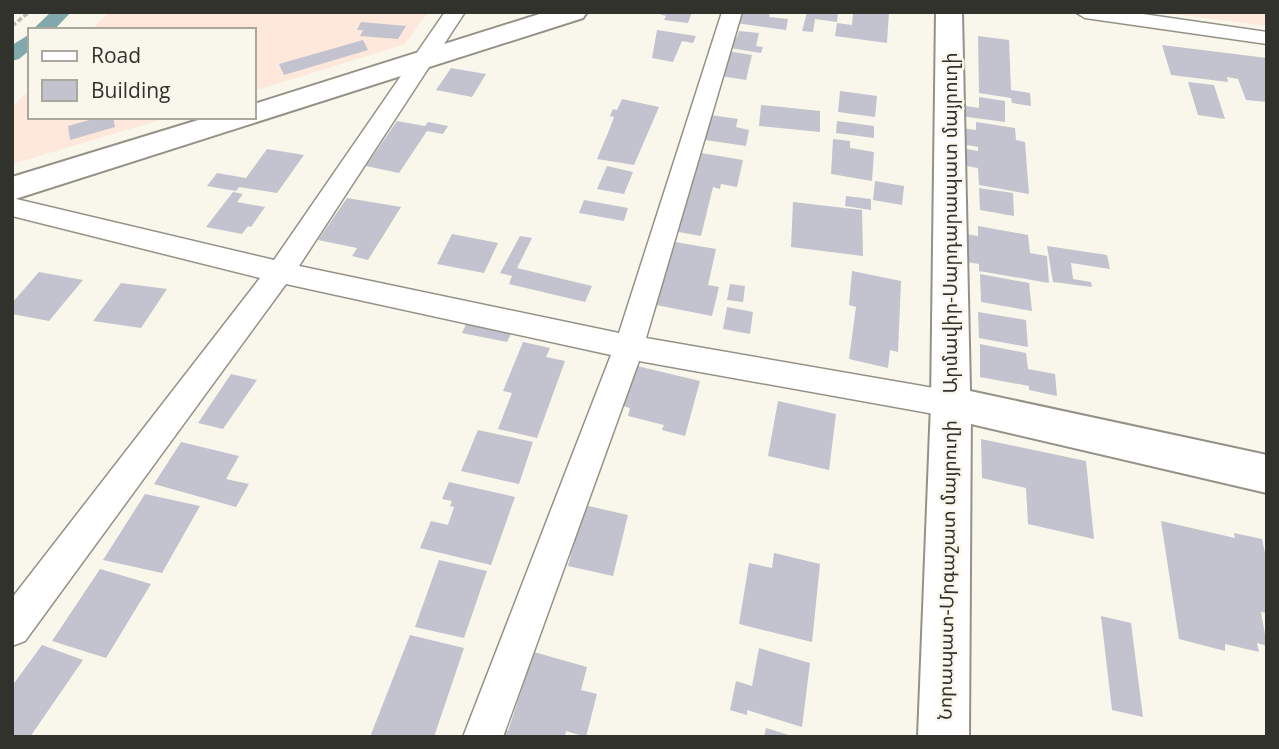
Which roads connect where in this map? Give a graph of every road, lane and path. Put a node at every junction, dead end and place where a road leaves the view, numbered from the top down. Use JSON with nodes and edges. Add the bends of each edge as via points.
{"nodes":[{"id":1,"x":29,"y":12,"type":"edge"},
{"id":2,"x":455,"y":12,"type":"edge"},
{"id":3,"x":574,"y":12,"type":"edge"},
{"id":4,"x":732,"y":12,"type":"edge"},
{"id":5,"x":949,"y":12,"type":"edge"},
{"id":6,"x":1084,"y":12,"type":"edge"},
{"id":7,"x":12,"y":26,"type":"edge"},
{"id":8,"x":1267,"y":38,"type":"edge"},
{"id":9,"x":424,"y":61,"type":"junction"},
{"id":10,"x":256,"y":113,"type":"edge"},
{"id":11,"x":236,"y":119,"type":"edge"},
{"id":12,"x":12,"y":189,"type":"edge"},
{"id":13,"x":12,"y":207,"type":"edge"},
{"id":14,"x":280,"y":272,"type":"junction"},
{"id":15,"x":629,"y":347,"type":"junction"},
{"id":16,"x":951,"y":404,"type":"junction"},
{"id":17,"x":1267,"y":474,"type":"edge"},
{"id":18,"x":12,"y":628,"type":"edge"},
{"id":19,"x":483,"y":737,"type":"edge"},
{"id":20,"x":943,"y":737,"type":"edge"}],
"edges":[{"from":1,"to":7,"type":"path"},
{"from":2,"to":9,"type":"street"},
{"from":3,"to":9,"type":"main road"},
{"from":4,"to":15,"type":"street"},
{"from":5,"to":16,"type":"main road","name":"Արմավիր-Սարդարապատ մայրուղի"},
{"from":6,"to":8,"type":"street"},
{"from":9,"to":10,"type":"main road"},
{"from":9,"to":14,"type":"street"},
{"from":11,"to":12,"type":"main road"},
{"from":13,"to":14,"type":"street"},
{"from":14,"to":15,"type":"street"},
{"from":14,"to":18,"type":"street"},
{"from":15,"to":16,"type":"street"},
{"from":15,"to":19,"type":"street"},
{"from":16,"to":17,"type":"main road","name":"Արմավիր-Սարդարապատ մայրուղի"},
{"from":16,"to":20,"type":"main road","name":"Նորապատ-Մրգաշատ մայրուղի"}]}
